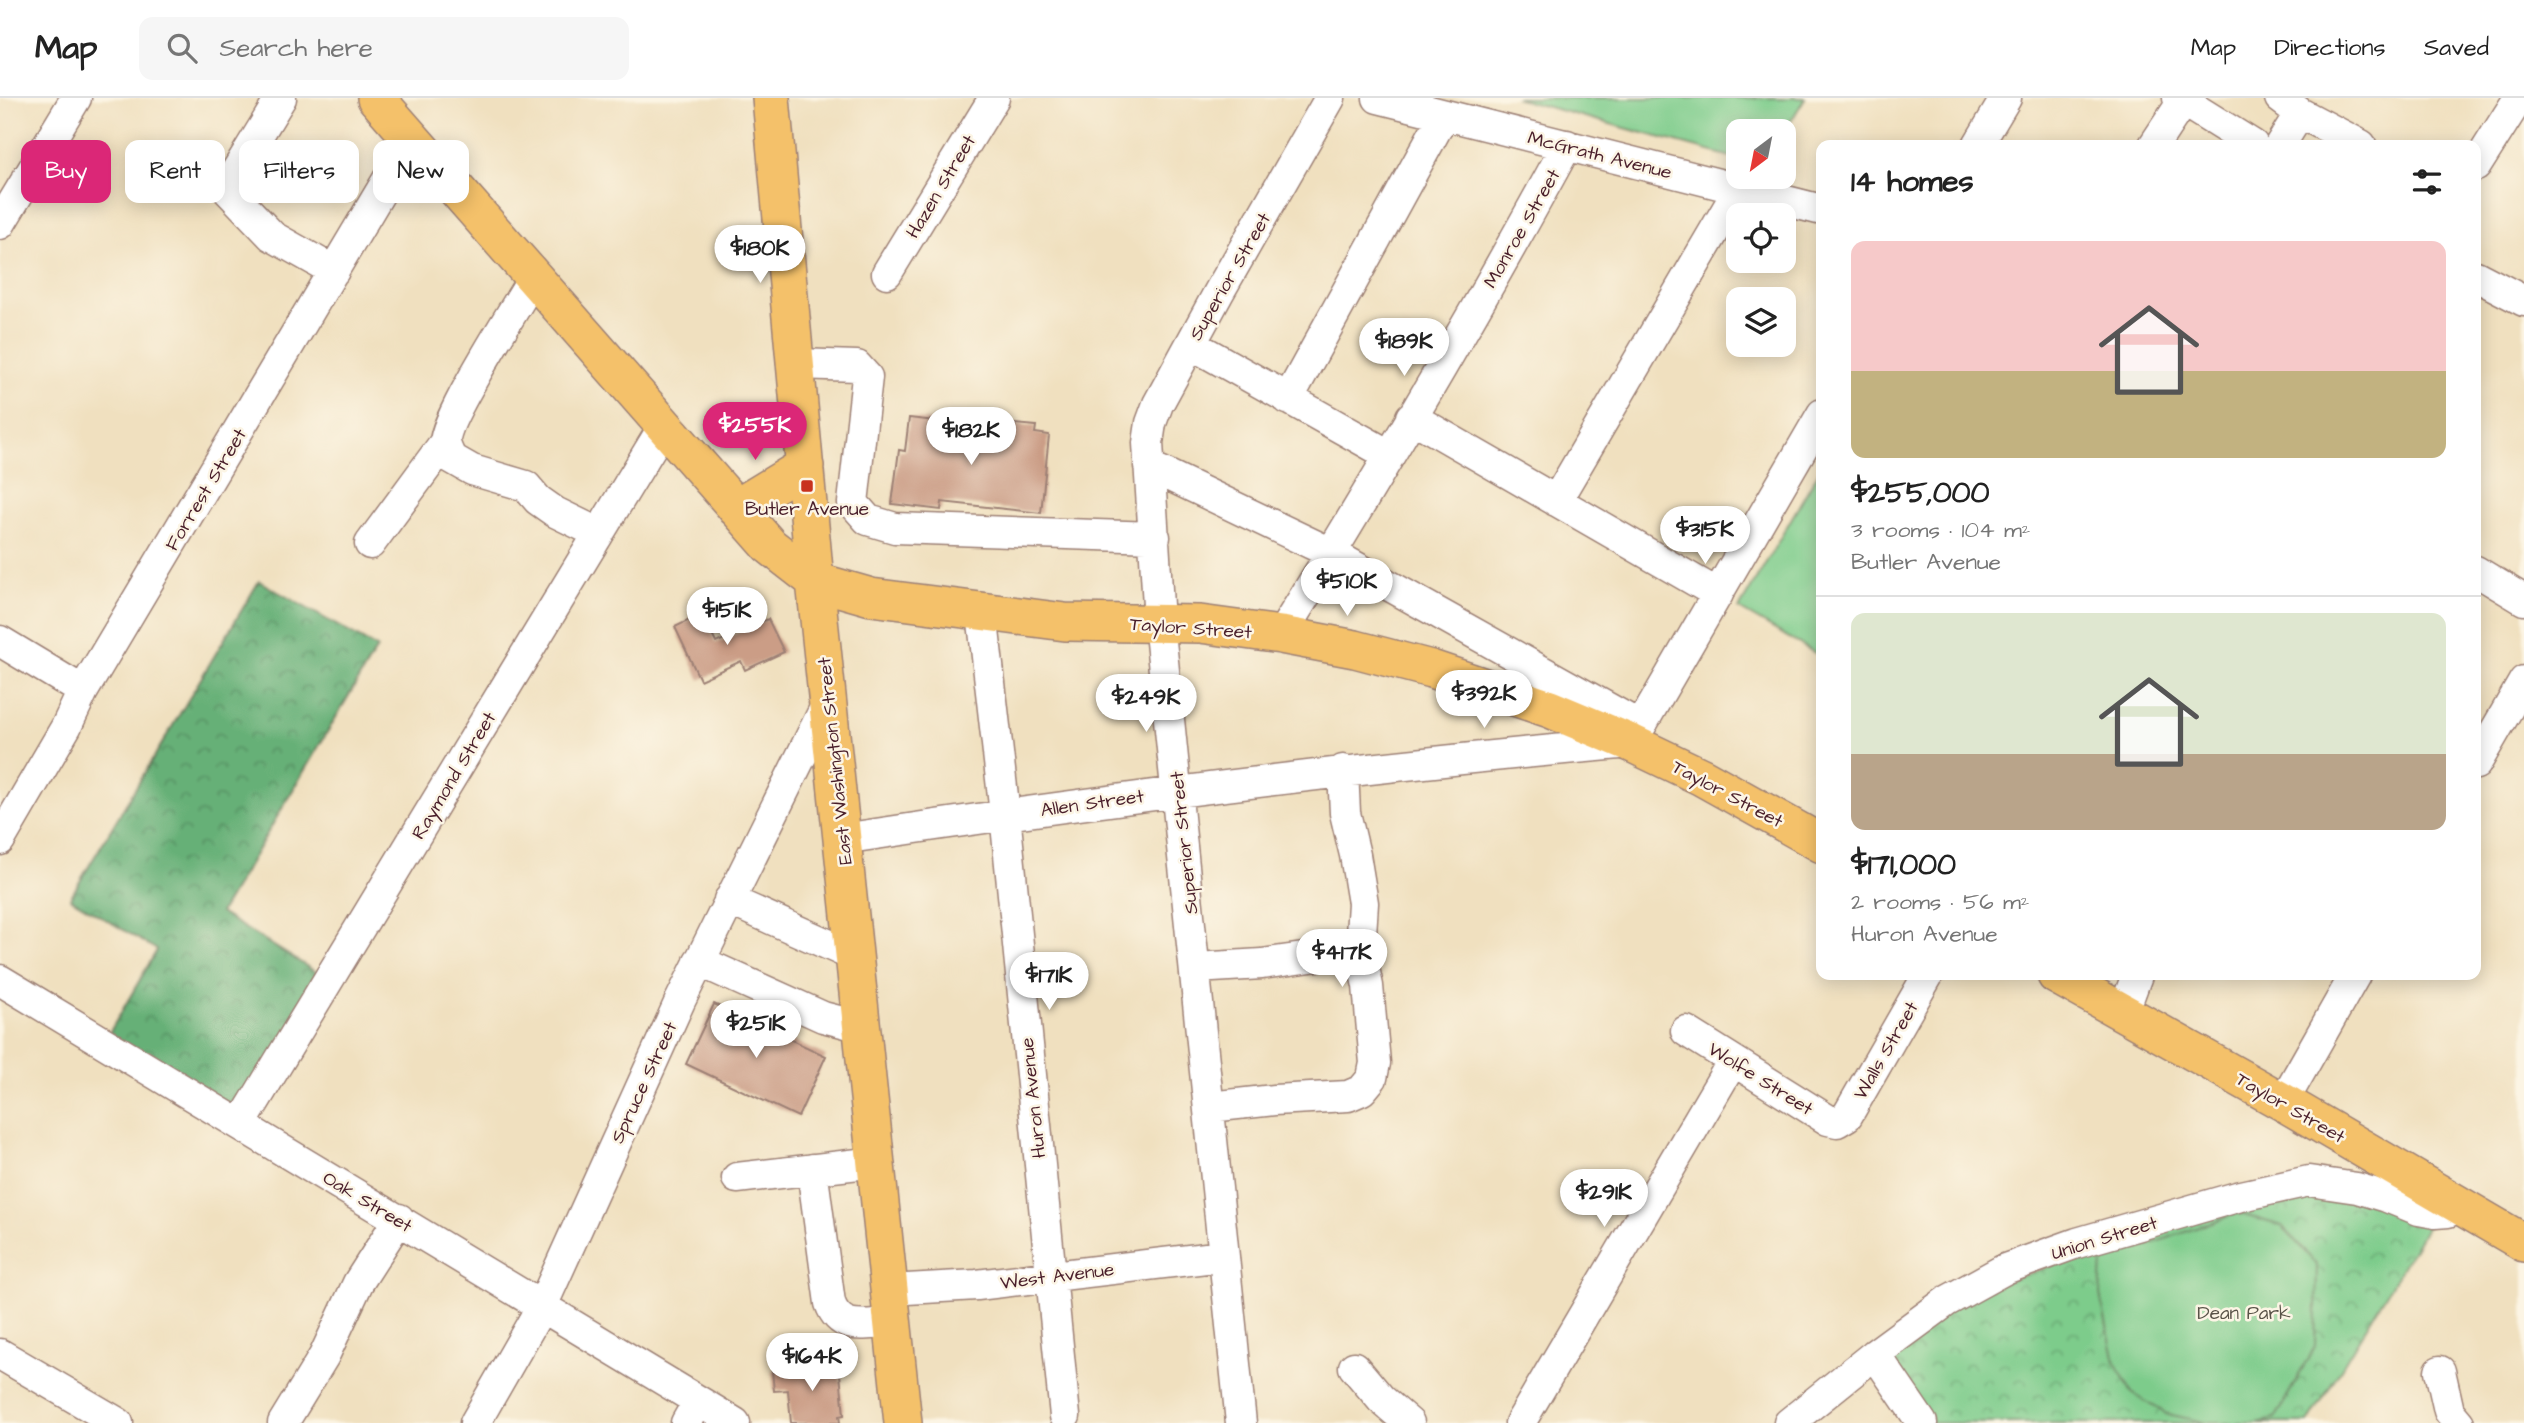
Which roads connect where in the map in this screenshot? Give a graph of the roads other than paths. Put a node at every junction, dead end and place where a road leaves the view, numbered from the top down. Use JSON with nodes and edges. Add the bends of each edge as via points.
{"nodes":[{"id":1,"x":281,"y":98,"type":"edge"},
{"id":2,"x":376,"y":98,"type":"edge"},
{"id":3,"x":771,"y":98,"type":"edge"},
{"id":4,"x":994,"y":98,"type":"edge"},
{"id":5,"x":1330,"y":98,"type":"edge"},
{"id":6,"x":1378,"y":98,"type":"edge"},
{"id":7,"x":2006,"y":98,"type":"edge"},
{"id":8,"x":2519,"y":98,"type":"edge"},
{"id":9,"x":74,"y":99,"type":"edge"},
{"id":10,"x":2182,"y":99,"type":"edge"},
{"id":11,"x":2290,"y":105,"type":"edge"},
{"id":12,"x":1444,"y":115,"type":"junction"},
{"id":13,"x":412,"y":139,"type":"junction"},
{"id":14,"x":1981,"y":140,"type":"edge"},
{"id":15,"x":2157,"y":140,"type":"edge"},
{"id":16,"x":2245,"y":140,"type":"edge"},
{"id":17,"x":2281,"y":140,"type":"edge"},
{"id":18,"x":2352,"y":140,"type":"edge"},
{"id":19,"x":1567,"y":145,"type":"junction"},
{"id":20,"x":2481,"y":158,"type":"edge"},
{"id":21,"x":1726,"y":186,"type":"edge"},
{"id":22,"x":1739,"y":189,"type":"joint"},
{"id":23,"x":1816,"y":208,"type":"edge"},
{"id":24,"x":0,"y":224,"type":"edge"},
{"id":25,"x":334,"y":271,"type":"junction"},
{"id":26,"x":887,"y":273,"type":"dead end"},
{"id":27,"x":533,"y":278,"type":"junction"},
{"id":28,"x":2481,"y":279,"type":"edge"},
{"id":29,"x":2524,"y":301,"type":"edge"},
{"id":30,"x":1191,"y":344,"type":"junction"},
{"id":31,"x":797,"y":364,"type":"junction"},
{"id":32,"x":1288,"y":399,"type":"junction"},
{"id":33,"x":1411,"y":417,"type":"junction"},
{"id":34,"x":1816,"y":424,"type":"edge"},
{"id":35,"x":664,"y":426,"type":"junction"},
{"id":36,"x":445,"y":442,"type":"junction"},
{"id":37,"x":1389,"y":456,"type":"junction"},
{"id":38,"x":805,"y":466,"type":"junction"},
{"id":39,"x":1149,"y":466,"type":"junction"},
{"id":40,"x":1556,"y":501,"type":"junction"},
{"id":41,"x":736,"y":508,"type":"junction"},
{"id":42,"x":598,"y":533,"type":"junction"},
{"id":43,"x":1155,"y":537,"type":"junction"},
{"id":44,"x":370,"y":544,"type":"dead end"},
{"id":45,"x":1331,"y":554,"type":"junction"},
{"id":46,"x":2481,"y":574,"type":"edge"},
{"id":47,"x":815,"y":581,"type":"junction"},
{"id":48,"x":1718,"y":594,"type":"junction"},
{"id":49,"x":2524,"y":600,"type":"edge"},
{"id":50,"x":982,"y":613,"type":"junction"},
{"id":51,"x":1158,"y":622,"type":"junction"},
{"id":52,"x":1281,"y":635,"type":"junction"},
{"id":53,"x":0,"y":641,"type":"edge"},
{"id":54,"x":2524,"y":681,"type":"edge"},
{"id":55,"x":83,"y":691,"type":"junction"},
{"id":56,"x":828,"y":702,"type":"junction"},
{"id":57,"x":1635,"y":734,"type":"junction"},
{"id":58,"x":2481,"y":755,"type":"edge"},
{"id":59,"x":1343,"y":770,"type":"junction"},
{"id":60,"x":1177,"y":790,"type":"junction"},
{"id":61,"x":1005,"y":814,"type":"junction"},
{"id":62,"x":842,"y":839,"type":"junction"},
{"id":63,"x":0,"y":840,"type":"edge"},
{"id":64,"x":1816,"y":841,"type":"edge"},
{"id":65,"x":729,"y":900,"type":"junction"},
{"id":66,"x":1360,"y":950,"type":"junction"},
{"id":67,"x":854,"y":956,"type":"junction"},
{"id":68,"x":699,"y":961,"type":"junction"},
{"id":69,"x":1196,"y":968,"type":"junction"},
{"id":70,"x":0,"y":980,"type":"edge"},
{"id":71,"x":1925,"y":980,"type":"edge"},
{"id":72,"x":2065,"y":980,"type":"edge"},
{"id":73,"x":2135,"y":980,"type":"edge"},
{"id":74,"x":2352,"y":980,"type":"edge"},
{"id":75,"x":2123,"y":1013,"type":"junction"},
{"id":76,"x":862,"y":1027,"type":"junction"},
{"id":77,"x":1686,"y":1031,"type":"dead end"},
{"id":78,"x":1733,"y":1061,"type":"junction"},
{"id":79,"x":2283,"y":1102,"type":"junction"},
{"id":80,"x":1210,"y":1107,"type":"junction"},
{"id":81,"x":1837,"y":1122,"type":"joint"},
{"id":82,"x":241,"y":1124,"type":"junction"},
{"id":83,"x":876,"y":1162,"type":"junction"},
{"id":84,"x":812,"y":1169,"type":"junction"},
{"id":85,"x":737,"y":1178,"type":"dead end"},
{"id":86,"x":2460,"y":1205,"type":"junction"},
{"id":87,"x":399,"y":1219,"type":"junction"},
{"id":88,"x":2524,"y":1243,"type":"edge"},
{"id":89,"x":1223,"y":1256,"type":"junction"},
{"id":90,"x":1052,"y":1276,"type":"junction"},
{"id":91,"x":542,"y":1306,"type":"junction"},
{"id":92,"x":891,"y":1306,"type":"junction"},
{"id":93,"x":0,"y":1354,"type":"edge"},
{"id":94,"x":1875,"y":1354,"type":"junction"},
{"id":95,"x":1354,"y":1367,"type":"dead end"},
{"id":96,"x":2440,"y":1371,"type":"dead end"},
{"id":97,"x":692,"y":1412,"type":"edge"},
{"id":98,"x":1065,"y":1416,"type":"dead end"},
{"id":99,"x":99,"y":1418,"type":"edge"},
{"id":100,"x":283,"y":1423,"type":"edge"},
{"id":101,"x":475,"y":1423,"type":"edge"},
{"id":102,"x":735,"y":1423,"type":"edge"},
{"id":103,"x":903,"y":1423,"type":"edge"},
{"id":104,"x":1241,"y":1423,"type":"edge"},
{"id":105,"x":1409,"y":1423,"type":"edge"},
{"id":106,"x":1520,"y":1423,"type":"edge"},
{"id":107,"x":1789,"y":1423,"type":"edge"},
{"id":108,"x":1922,"y":1423,"type":"edge"},
{"id":109,"x":2459,"y":1423,"type":"edge"}],
"edges":[{"from":1,"to":25,"type":"street","via":[[226,188],[272,236]]},
{"from":2,"to":13,"type":"main road"},
{"from":3,"to":31,"type":"main road","name":"East Washington Street"},
{"from":4,"to":26,"type":"street","name":"Hazen Street"},
{"from":5,"to":30,"type":"street","name":"Superior Street"},
{"from":6,"to":12,"type":"street","name":"McGrath Avenue"},
{"from":7,"to":14,"type":"street"},
{"from":8,"to":20,"type":"street"},
{"from":9,"to":24,"type":"street"},
{"from":10,"to":15,"type":"street"},
{"from":10,"to":16,"type":"street"},
{"from":11,"to":17,"type":"street"},
{"from":11,"to":18,"type":"street"},
{"from":12,"to":19,"type":"street","name":"McGrath Avenue"},
{"from":12,"to":32,"type":"street"},
{"from":13,"to":25,"type":"street","name":"Forrest Street"},
{"from":13,"to":27,"type":"main road"},
{"from":19,"to":21,"type":"street","name":"McGrath Avenue"},
{"from":19,"to":33,"type":"street","name":"Monroe Street"},
{"from":22,"to":23,"type":"street","name":"McGrath Avenue"},
{"from":22,"to":40,"type":"street"},
{"from":25,"to":55,"type":"street","name":"Forrest Street"},
{"from":27,"to":35,"type":"main road"},
{"from":27,"to":36,"type":"street","via":[[464,396]]},
{"from":28,"to":29,"type":"street"},
{"from":30,"to":32,"type":"street"},
{"from":30,"to":39,"type":"street","name":"Superior Street","via":[[1151,423]]},
{"from":31,"to":38,"type":"main road","name":"East Washington Street"},
{"from":31,"to":43,"type":"street","via":[[857,366],[867,377],[853,503],[868,520],[895,528]]},
{"from":32,"to":37,"type":"street"},
{"from":33,"to":37,"type":"street","name":"Monroe Street"},
{"from":33,"to":40,"type":"street"},
{"from":34,"to":48,"type":"street"},
{"from":35,"to":41,"type":"main road"},
{"from":35,"to":42,"type":"street","name":"Raymond Street"},
{"from":36,"to":42,"type":"street","via":[[451,458],[472,470],[526,486],[555,512]]},
{"from":36,"to":44,"type":"street"},
{"from":37,"to":45,"type":"street","name":"Monroe Street"},
{"from":38,"to":41,"type":"main road"},
{"from":38,"to":47,"type":"main road","name":"East Washington Street"},
{"from":39,"to":43,"type":"street","name":"Superior Street"},
{"from":39,"to":45,"type":"street","name":"Taylor Street"},
{"from":40,"to":48,"type":"street"},
{"from":41,"to":47,"type":"main road","via":[[770,546]]},
{"from":42,"to":82,"type":"street","name":"Raymond Street"},
{"from":43,"to":51,"type":"street","name":"Superior Street"},
{"from":45,"to":52,"type":"street","name":"Monroe Street"},
{"from":45,"to":57,"type":"street","name":"Taylor Street"},
{"from":46,"to":49,"type":"street"},
{"from":47,"to":50,"type":"main road","name":"Taylor Street","via":[[871,597]]},
{"from":47,"to":56,"type":"main road","name":"East Washington Street"},
{"from":48,"to":57,"type":"street"},
{"from":50,"to":51,"type":"main road","name":"Taylor Street","via":[[1065,622]]},
{"from":50,"to":61,"type":"street","name":"Huron Avenue"},
{"from":51,"to":52,"type":"main road","name":"Taylor Street"},
{"from":51,"to":60,"type":"street","name":"Superior Street"},
{"from":52,"to":57,"type":"main road","name":"Taylor Street","via":[[1454,676]]},
{"from":53,"to":55,"type":"street"},
{"from":54,"to":58,"type":"street"},
{"from":55,"to":63,"type":"street","name":"Forrest Street"},
{"from":56,"to":62,"type":"main road","name":"East Washington Street"},
{"from":56,"to":65,"type":"street","name":"Spruce Street"},
{"from":57,"to":59,"type":"street","name":"Allen Street"},
{"from":57,"to":64,"type":"main road","name":"Taylor Street"},
{"from":59,"to":60,"type":"street","name":"Allen Street"},
{"from":59,"to":66,"type":"street","via":[[1345,813],[1363,903]]},
{"from":60,"to":61,"type":"street","name":"Allen Street"},
{"from":60,"to":69,"type":"street","name":"Superior Street"},
{"from":61,"to":62,"type":"street","name":"Allen Street"},
{"from":61,"to":90,"type":"street","name":"Huron Avenue"},
{"from":62,"to":67,"type":"main road","name":"East Washington Street"},
{"from":65,"to":67,"type":"street"},
{"from":65,"to":68,"type":"street","name":"Spruce Street"},
{"from":66,"to":69,"type":"street"},
{"from":66,"to":80,"type":"street","via":[[1376,1063],[1362,1090],[1348,1096]]},
{"from":67,"to":76,"type":"main road","name":"East Washington Street"},
{"from":68,"to":76,"type":"street","via":[[823,1017]]},
{"from":68,"to":91,"type":"street","name":"Spruce Street"},
{"from":69,"to":80,"type":"street","name":"Superior Street"},
{"from":70,"to":82,"type":"street","name":"Oak Street"},
{"from":71,"to":81,"type":"street","name":"Walls Street","via":[[1847,1116]]},
{"from":72,"to":75,"type":"main road","name":"Taylor Street"},
{"from":73,"to":75,"type":"street"},
{"from":74,"to":79,"type":"street"},
{"from":75,"to":79,"type":"main road","name":"Taylor Street"},
{"from":76,"to":83,"type":"main road","name":"East Washington Street"},
{"from":77,"to":78,"type":"street","name":"Wolfe Street"},
{"from":78,"to":81,"type":"street","name":"Wolfe Street"},
{"from":78,"to":106,"type":"street"},
{"from":79,"to":86,"type":"main road","name":"Taylor Street"},
{"from":80,"to":89,"type":"street","name":"Superior Street"},
{"from":82,"to":87,"type":"street","name":"Oak Street"},
{"from":83,"to":84,"type":"street"},
{"from":83,"to":92,"type":"main road","name":"East Washington Street"},
{"from":84,"to":85,"type":"street"},
{"from":84,"to":92,"type":"street","name":"West Avenue","via":[[835,1316],[846,1324]]},
{"from":86,"to":88,"type":"main road","name":"Taylor Street"},
{"from":86,"to":94,"type":"street","name":"Union Street","via":[[2435,1213],[2357,1188],[2309,1181],[2237,1197],[2005,1269],[1947,1301]]},
{"from":87,"to":91,"type":"street","name":"Oak Street"},
{"from":87,"to":100,"type":"street","via":[[358,1283],[324,1356]]},
{"from":89,"to":90,"type":"street","name":"West Avenue"},
{"from":89,"to":104,"type":"street","name":"Superior Street"},
{"from":90,"to":92,"type":"street","name":"West Avenue","via":[[977,1285]]},
{"from":90,"to":98,"type":"street","name":"Huron Avenue"},
{"from":91,"to":97,"type":"street","name":"Oak Street"},
{"from":91,"to":101,"type":"street","name":"Spruce Street"},
{"from":92,"to":103,"type":"main road","name":"East Washington Street"},
{"from":93,"to":99,"type":"street"},
{"from":94,"to":107,"type":"street","name":"Union Street"},
{"from":94,"to":108,"type":"street"},
{"from":95,"to":105,"type":"street"},
{"from":96,"to":109,"type":"street","via":[[2449,1411]]},
{"from":97,"to":102,"type":"street","name":"Oak Street"}]}
